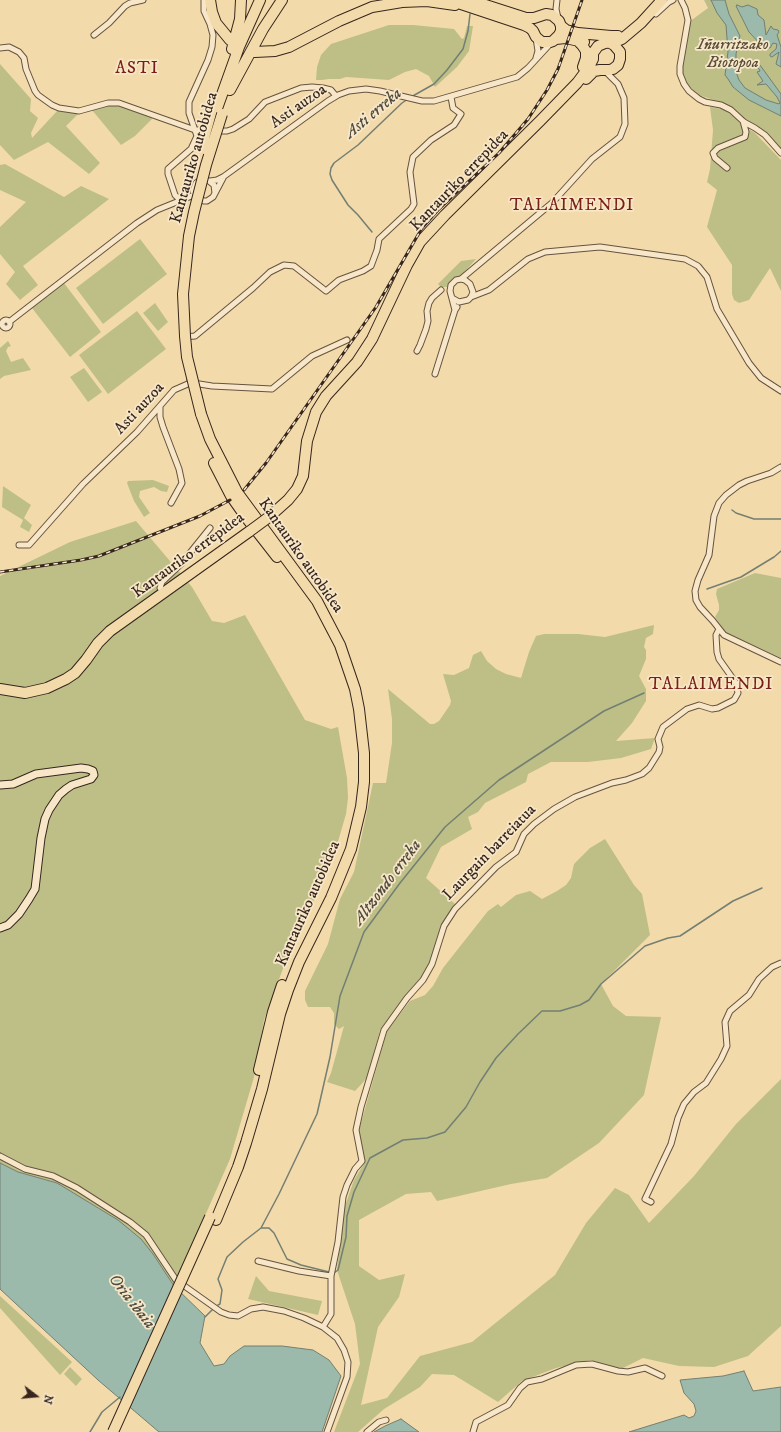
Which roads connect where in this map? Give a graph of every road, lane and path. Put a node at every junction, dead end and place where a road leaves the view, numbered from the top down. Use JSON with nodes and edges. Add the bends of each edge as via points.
{"nodes":[{"id":1,"x":144,"y":0,"type":"edge"},
{"id":2,"x":204,"y":0,"type":"edge"},
{"id":3,"x":210,"y":0,"type":"edge"},
{"id":4,"x":241,"y":0,"type":"edge"},
{"id":5,"x":260,"y":0,"type":"edge"},
{"id":6,"x":267,"y":0,"type":"edge"},
{"id":7,"x":282,"y":0,"type":"edge"},
{"id":8,"x":449,"y":0,"type":"edge"},
{"id":9,"x":556,"y":0,"type":"edge"},
{"id":10,"x":662,"y":0,"type":"edge"},
{"id":11,"x":667,"y":0,"type":"edge"},
{"id":12,"x":673,"y":0,"type":"edge"},
{"id":13,"x":678,"y":0,"type":"edge"},
{"id":14,"x":682,"y":2,"type":"edge"},
{"id":15,"x":474,"y":3,"type":"edge"},
{"id":16,"x":656,"y":14,"type":"junction"},
{"id":17,"x":543,"y":16,"type":"junction"},
{"id":18,"x":562,"y":26,"type":"junction"},
{"id":19,"x":633,"y":30,"type":"junction"},
{"id":20,"x":535,"y":34,"type":"junction"},
{"id":21,"x":94,"y":35,"type":"dead end"},
{"id":22,"x":230,"y":40,"type":"dead end"},
{"id":23,"x":555,"y":40,"type":"junction"},
{"id":24,"x":578,"y":40,"type":"junction"},
{"id":25,"x":608,"y":43,"type":"junction"},
{"id":26,"x":0,"y":48,"type":"edge"},
{"id":27,"x":256,"y":52,"type":"dead end"},
{"id":28,"x":593,"y":56,"type":"junction"},
{"id":29,"x":620,"y":56,"type":"junction"},
{"id":30,"x":534,"y":61,"type":"junction"},
{"id":31,"x":616,"y":67,"type":"junction"},
{"id":32,"x":603,"y":70,"type":"junction"},
{"id":33,"x":616,"y":82,"type":"junction"},
{"id":34,"x":230,"y":90,"type":"junction"},
{"id":35,"x":568,"y":92,"type":"junction"},
{"id":36,"x":336,"y":96,"type":"junction"},
{"id":37,"x":451,"y":96,"type":"junction"},
{"id":38,"x":216,"y":113,"type":"junction"},
{"id":39,"x":540,"y":121,"type":"junction"},
{"id":40,"x":743,"y":121,"type":"junction"},
{"id":41,"x":195,"y":130,"type":"junction"},
{"id":42,"x":781,"y":153,"type":"edge"},
{"id":43,"x":727,"y":168,"type":"dead end"},
{"id":44,"x":224,"y":177,"type":"junction"},
{"id":45,"x":210,"y":181,"type":"junction"},
{"id":46,"x":215,"y":193,"type":"junction"},
{"id":47,"x":196,"y":196,"type":"junction"},
{"id":48,"x":187,"y":198,"type":"junction"},
{"id":49,"x":181,"y":201,"type":"junction"},
{"id":50,"x":204,"y":201,"type":"junction"},
{"id":51,"x":194,"y":207,"type":"junction"},
{"id":52,"x":468,"y":275,"type":"junction"},
{"id":53,"x":461,"y":279,"type":"junction"},
{"id":54,"x":471,"y":285,"type":"junction"},
{"id":55,"x":441,"y":290,"type":"dead end"},
{"id":56,"x":482,"y":292,"type":"junction"},
{"id":57,"x":471,"y":297,"type":"junction"},
{"id":58,"x":452,"y":298,"type":"junction"},
{"id":59,"x":461,"y":302,"type":"junction"},
{"id":60,"x":455,"y":310,"type":"junction"},
{"id":61,"x":9,"y":322,"type":"dead end"},
{"id":62,"x":183,"y":338,"type":"junction"},
{"id":63,"x":346,"y":340,"type":"dead end"},
{"id":64,"x":417,"y":351,"type":"dead end"},
{"id":65,"x":435,"y":374,"type":"dead end"},
{"id":66,"x":190,"y":383,"type":"junction"},
{"id":67,"x":781,"y":391,"type":"edge"},
{"id":68,"x":160,"y":407,"type":"junction"},
{"id":69,"x":198,"y":415,"type":"junction"},
{"id":70,"x":781,"y":467,"type":"edge"},
{"id":71,"x":171,"y":503,"type":"dead end"},
{"id":72,"x":210,"y":528,"type":"dead end"},
{"id":73,"x":19,"y":545,"type":"dead end"},
{"id":74,"x":164,"y":592,"type":"junction"},
{"id":75,"x":719,"y":628,"type":"junction"},
{"id":76,"x":781,"y":662,"type":"edge"},
{"id":77,"x":0,"y":689,"type":"edge"},
{"id":78,"x":0,"y":785,"type":"edge"},
{"id":79,"x":0,"y":928,"type":"edge"},
{"id":80,"x":781,"y":963,"type":"edge"},
{"id":81,"x":0,"y":1156,"type":"edge"},
{"id":82,"x":650,"y":1202,"type":"dead end"},
{"id":83,"x":213,"y":1219,"type":"junction"},
{"id":84,"x":258,"y":1261,"type":"dead end"},
{"id":85,"x":331,"y":1276,"type":"junction"},
{"id":86,"x":323,"y":1327,"type":"junction"},
{"id":87,"x":662,"y":1376,"type":"dead end"},
{"id":88,"x":386,"y":1420,"type":"dead end"},
{"id":89,"x":113,"y":1432,"type":"edge"},
{"id":90,"x":120,"y":1432,"type":"edge"},
{"id":91,"x":327,"y":1432,"type":"edge"},
{"id":92,"x":367,"y":1432,"type":"edge"},
{"id":93,"x":473,"y":1432,"type":"edge"}],
"edges":[{"from":1,"to":21,"type":"street","via":[[128,4]]},
{"from":2,"to":41,"type":"street","via":[[204,11],[213,35],[208,60],[189,102],[189,113]]},
{"from":3,"to":22,"type":"highway","via":[[216,23]]},
{"from":4,"to":38,"type":"highway","via":[[238,30]]},
{"from":5,"to":38,"type":"highway","name":"Kantauriko autobidea","via":[[239,47]]},
{"from":6,"to":34,"type":"highway","name":"Kantauriko autobidea"},
{"from":7,"to":34,"type":"highway"},
{"from":8,"to":15,"type":"highway"},
{"from":9,"to":17,"type":"street"},
{"from":9,"to":18,"type":"street"},
{"from":10,"to":19,"type":"highway"},
{"from":11,"to":16,"type":"highway"},
{"from":12,"to":16,"type":"street"},
{"from":13,"to":14,"type":"street"},
{"from":14,"to":40,"type":"street","via":[[687,17],[680,66],[684,84],[695,96],[731,110]]},
{"from":15,"to":17,"type":"highway","via":[[526,18]]},
{"from":15,"to":20,"type":"highway","via":[[524,25]]},
{"from":15,"to":27,"type":"highway","via":[[427,1],[384,4],[351,15],[284,49]]},
{"from":16,"to":29,"type":"highway","via":[[628,43]]},
{"from":17,"to":18,"type":"highway","via":[[552,15]]},
{"from":17,"to":20,"type":"highway","via":[[534,23]]},
{"from":18,"to":19,"type":"highway","via":[[583,34],[611,36]]},
{"from":18,"to":23,"type":"highway"},
{"from":18,"to":25,"type":"highway","via":[[573,34]]},
{"from":19,"to":25,"type":"highway","via":[[622,39]]},
{"from":20,"to":23,"type":"highway","via":[[539,40]]},
{"from":20,"to":30,"type":"street","via":[[538,51]]},
{"from":23,"to":24,"type":"highway"},
{"from":23,"to":30,"type":"street","name":"Asti auzoa"},
{"from":24,"to":28,"type":"highway","via":[[589,45]]},
{"from":24,"to":35,"type":"highway","via":[[586,51],[586,58]]},
{"from":25,"to":28,"type":"highway","via":[[598,46]]},
{"from":25,"to":29,"type":"highway","via":[[618,48]]},
{"from":26,"to":41,"type":"street","via":[[9,47],[19,52],[24,58],[34,91],[59,108],[79,111],[108,103],[119,103]]},
{"from":28,"to":32,"type":"highway","via":[[596,66]]},
{"from":28,"to":35,"type":"highway","via":[[584,75]]},
{"from":29,"to":31,"type":"highway","via":[[620,62]]},
{"from":30,"to":37,"type":"street","name":"Asti auzoa","via":[[524,72],[512,79]]},
{"from":31,"to":32,"type":"highway"},
{"from":31,"to":33,"type":"street"},
{"from":32,"to":33,"type":"street"},
{"from":32,"to":39,"type":"highway","via":[[594,71]]},
{"from":33,"to":52,"type":"street","via":[[622,92],[625,106],[625,124],[620,137],[592,159],[552,203]]},
{"from":34,"to":38,"type":"highway","name":"Kantauriko autobidea"},
{"from":35,"to":39,"type":"highway"},
{"from":36,"to":37,"type":"street","name":"Asti auzoa","via":[[349,91],[366,90],[431,102]]},
{"from":36,"to":41,"type":"street","via":[[328,89],[301,88],[265,102],[249,119],[233,129]]},
{"from":36,"to":44,"type":"street","name":"Asti auzoa"},
{"from":37,"to":62,"type":"street","via":[[453,108],[461,114],[454,125],[431,140],[414,157],[410,172],[414,204],[411,210],[379,239],[371,266],[363,272],[339,280],[326,291],[294,266],[284,265],[270,272],[194,336]]},
{"from":38,"to":69,"type":"highway","name":"Kantauriko autobidea","bridge":true,"via":[[194,212],[183,294],[187,357]]},
{"from":38,"to":69,"type":"highway","name":"Kantauriko autobidea","bridge":true,"via":[[204,138],[204,149],[190,205],[179,269],[177,302],[183,369]]},
{"from":39,"to":74,"type":"highway","name":"Kantauriko errepidea","bridge":true,"via":[[444,215],[418,246],[406,265],[372,340],[316,412],[297,489],[269,517]]},
{"from":40,"to":42,"type":"street","via":[[762,132]]},
{"from":40,"to":43,"type":"street","via":[[745,137],[718,148],[713,153]]},
{"from":41,"to":49,"type":"street","via":[[197,136],[191,149],[168,169],[175,194]]},
{"from":44,"to":45,"type":"street","name":"Asti auzoa"},
{"from":44,"to":46,"type":"street","name":"Asti auzoa"},
{"from":45,"to":46,"type":"street","via":[[214,185]]},
{"from":45,"to":47,"type":"street","via":[[204,179],[196,183]]},
{"from":46,"to":50,"type":"street","via":[[211,199]]},
{"from":47,"to":48,"type":"street"},
{"from":47,"to":50,"type":"street"},
{"from":47,"to":51,"type":"street","name":"Asti auzoa"},
{"from":48,"to":49,"type":"street"},
{"from":48,"to":51,"type":"street"},
{"from":49,"to":61,"type":"street","via":[[157,210],[138,223]]},
{"from":50,"to":51,"type":"street"},
{"from":51,"to":62,"type":"street","name":"Asti auzoa","via":[[182,270]]},
{"from":52,"to":53,"type":"street"},
{"from":52,"to":54,"type":"street"},
{"from":53,"to":54,"type":"street"},
{"from":53,"to":58,"type":"street","via":[[451,285]]},
{"from":54,"to":56,"type":"street"},
{"from":54,"to":57,"type":"street"},
{"from":55,"to":64,"type":"street","via":[[429,304],[426,329]]},
{"from":56,"to":57,"type":"street"},
{"from":56,"to":67,"type":"street","via":[[490,289],[528,259],[545,252],[600,247],[685,259],[695,264],[707,277],[717,310],[749,363],[764,381]]},
{"from":57,"to":59,"type":"street"},
{"from":58,"to":59,"type":"street"},
{"from":58,"to":60,"type":"street"},
{"from":59,"to":60,"type":"street"},
{"from":60,"to":65,"type":"street"},
{"from":62,"to":66,"type":"street","name":"Asti auzoa"},
{"from":63,"to":66,"type":"street","via":[[312,356],[272,390]]},
{"from":66,"to":68,"type":"street","name":"Asti auzoa","via":[[174,390]]},
{"from":68,"to":71,"type":"street","via":[[164,433],[182,483]]},
{"from":68,"to":73,"type":"street","name":"Asti auzoa","via":[[84,484],[29,545]]},
{"from":69,"to":83,"type":"highway","name":"Kantauriko autobidea","via":[[202,435],[231,496],[312,605],[327,634],[348,690],[357,754],[354,806],[345,847],[281,987],[240,1141]]},
{"from":70,"to":75,"type":"street","via":[[735,488],[722,499],[715,511],[708,555],[695,591],[700,607]]},
{"from":72,"to":74,"type":"street","via":[[181,564],[162,582],[160,588]]},
{"from":74,"to":77,"type":"highway","name":"Kantauriko errepidea","via":[[110,631],[66,679],[47,688],[25,693]]},
{"from":75,"to":76,"type":"street","via":[[729,638]]},
{"from":75,"to":85,"type":"street","name":"Laurgain barreiatua","via":[[716,638],[717,655],[735,680],[738,689],[734,700],[720,708],[712,709],[699,705],[687,709],[663,727],[659,733],[659,752],[642,774],[575,797],[534,824],[524,834],[516,852],[496,867],[467,896],[444,926],[432,964],[423,980],[384,1030],[375,1055],[356,1130],[362,1161],[352,1175],[343,1197]]},
{"from":78,"to":79,"type":"street","via":[[12,784],[36,774],[80,768],[88,769],[94,775],[91,779],[66,789],[49,810],[41,838],[35,889],[19,914],[8,925]]},
{"from":80,"to":82,"type":"street","via":[[772,967],[759,979],[749,995],[730,1011],[725,1022],[727,1046],[706,1082],[684,1104],[671,1144],[644,1199]]},
{"from":81,"to":86,"type":"street","via":[[25,1169],[59,1179],[130,1222],[146,1235],[176,1280],[219,1310],[238,1316],[251,1309],[263,1307],[304,1318]]},
{"from":83,"to":89,"type":"highway","bridge":true},
{"from":83,"to":90,"type":"highway"},
{"from":84,"to":85,"type":"street"},
{"from":85,"to":86,"type":"street","name":"Laurgain barreiatua","via":[[331,1314]]},
{"from":86,"to":91,"type":"street","via":[[336,1338],[348,1362],[347,1377]]},
{"from":87,"to":93,"type":"street","via":[[645,1368],[628,1372],[592,1364],[576,1365],[542,1379],[527,1382],[508,1405],[476,1422]]},
{"from":88,"to":92,"type":"street","via":[[379,1422]]}]}
